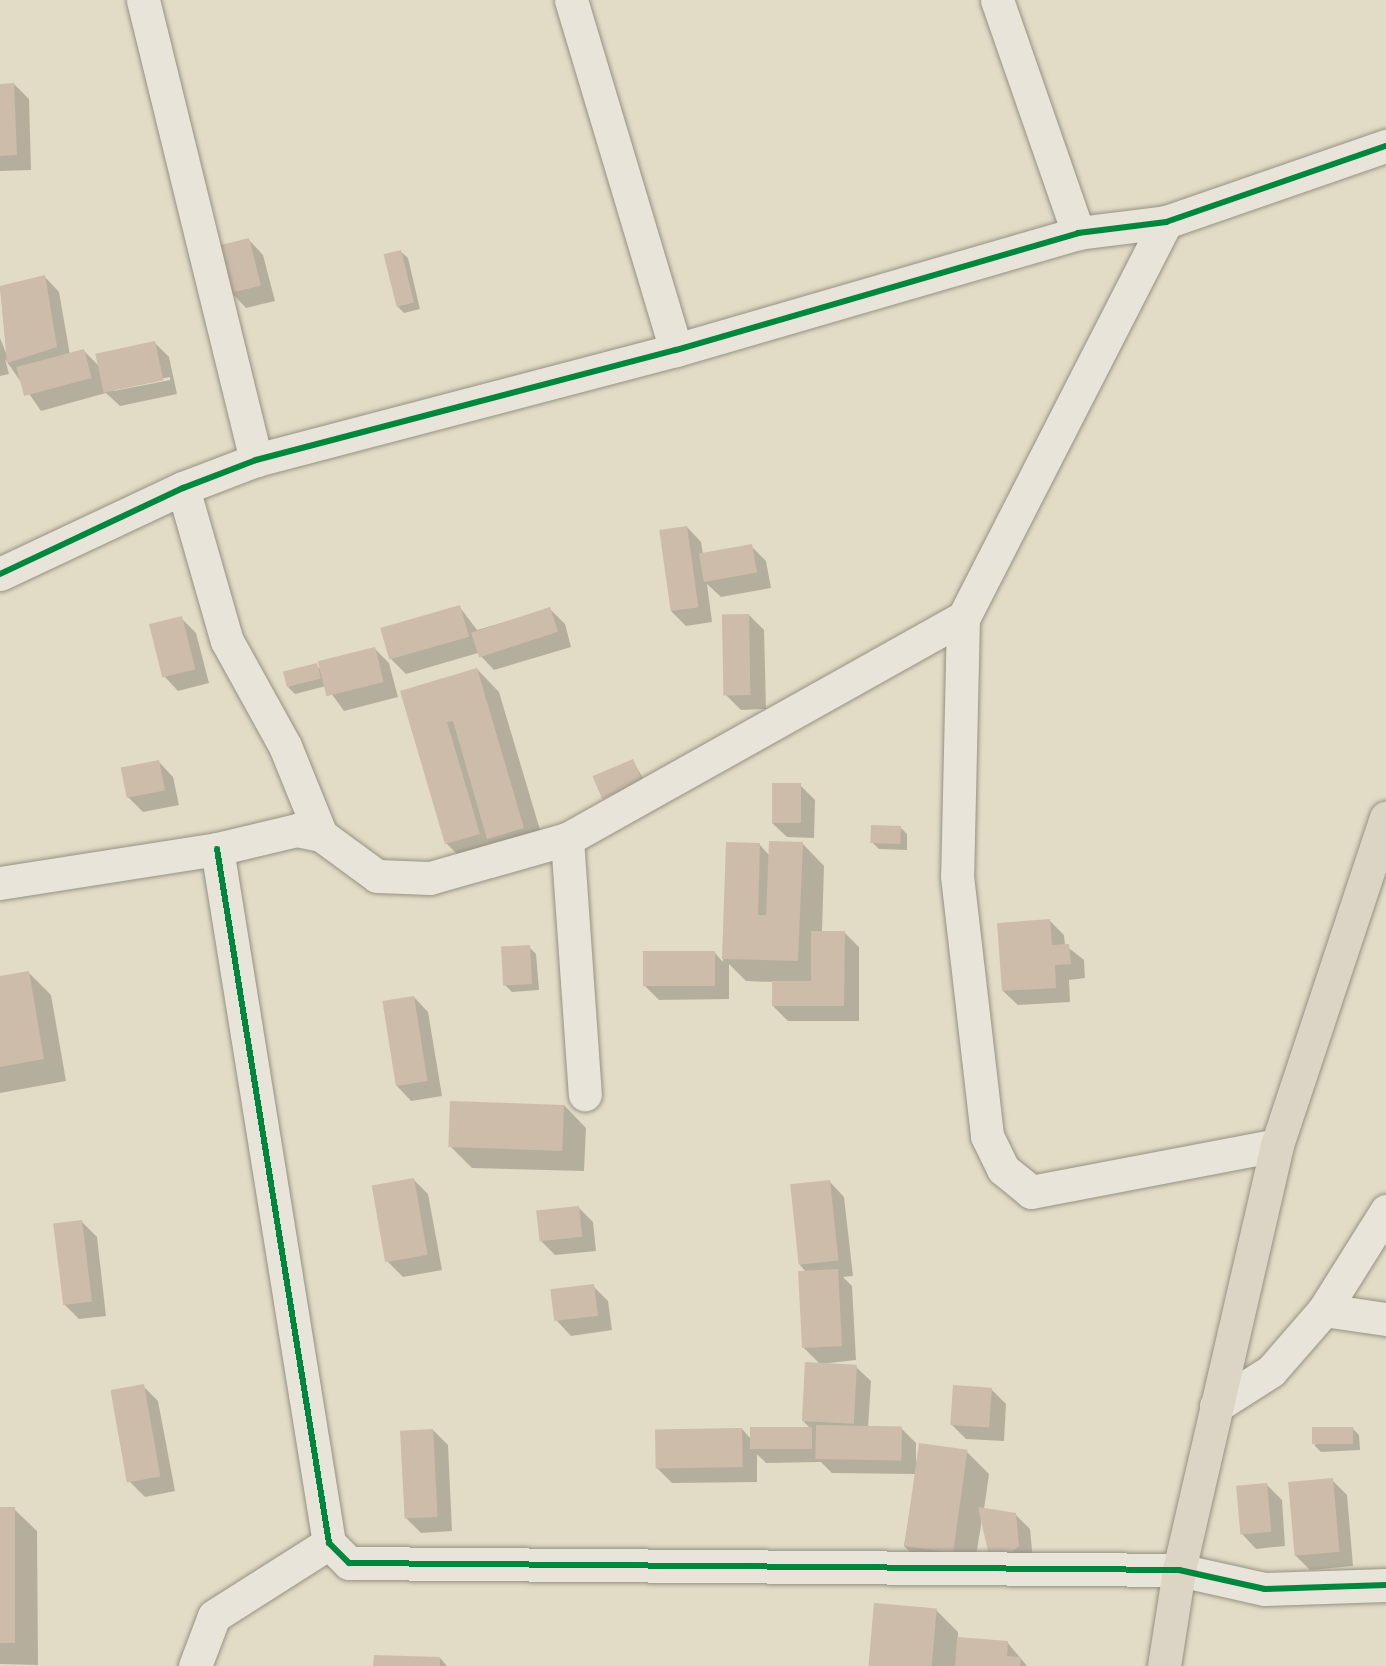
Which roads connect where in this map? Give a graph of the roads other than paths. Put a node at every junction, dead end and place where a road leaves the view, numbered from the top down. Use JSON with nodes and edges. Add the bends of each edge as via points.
{"nodes":[{"id":1,"x":143,"y":0,"type":"edge"},
{"id":2,"x":571,"y":0,"type":"edge"},
{"id":3,"x":997,"y":0,"type":"edge"},
{"id":4,"x":1386,"y":146,"type":"edge"},
{"id":5,"x":1166,"y":222,"type":"junction"},
{"id":6,"x":1078,"y":233,"type":"junction"},
{"id":7,"x":676,"y":350,"type":"junction"},
{"id":8,"x":256,"y":460,"type":"junction"},
{"id":9,"x":183,"y":488,"type":"junction"},
{"id":10,"x":0,"y":574,"type":"edge"},
{"id":11,"x":963,"y":618,"type":"junction"},
{"id":12,"x":1386,"y":818,"type":"edge"},
{"id":13,"x":321,"y":835,"type":"junction"},
{"id":14,"x":567,"y":839,"type":"junction"},
{"id":15,"x":217,"y":849,"type":"junction"},
{"id":16,"x":0,"y":883,"type":"edge"},
{"id":17,"x":585,"y":1094,"type":"dead end"},
{"id":18,"x":1277,"y":1145,"type":"junction"},
{"id":19,"x":1386,"y":1211,"type":"edge"},
{"id":20,"x":1324,"y":1310,"type":"junction"},
{"id":21,"x":1386,"y":1319,"type":"edge"},
{"id":22,"x":1216,"y":1406,"type":"junction"},
{"id":23,"x":329,"y":1543,"type":"junction"},
{"id":24,"x":1179,"y":1570,"type":"junction"},
{"id":25,"x":1386,"y":1585,"type":"edge"},
{"id":26,"x":195,"y":1666,"type":"edge"},
{"id":27,"x":1164,"y":1666,"type":"edge"}],
"edges":[{"from":1,"to":8,"type":"street"},
{"from":2,"to":7,"type":"street"},
{"from":3,"to":6,"type":"street"},
{"from":4,"to":5,"type":"street"},
{"from":5,"to":6,"type":"street"},
{"from":5,"to":11,"type":"street"},
{"from":6,"to":7,"type":"street"},
{"from":7,"to":8,"type":"street"},
{"from":8,"to":9,"type":"street"},
{"from":9,"to":10,"type":"street"},
{"from":9,"to":13,"type":"street","via":[[227,641],[285,746]]},
{"from":11,"to":14,"type":"street"},
{"from":11,"to":18,"type":"street","via":[[957,876],[987,1136],[1002,1170],[1031,1192]]},
{"from":12,"to":18,"type":"main road"},
{"from":13,"to":14,"type":"street","via":[[377,876],[430,878]]},
{"from":13,"to":15,"type":"street","via":[[297,830]]},
{"from":14,"to":17,"type":"street"},
{"from":15,"to":16,"type":"street"},
{"from":15,"to":23,"type":"street"},
{"from":18,"to":22,"type":"main road"},
{"from":19,"to":20,"type":"street"},
{"from":20,"to":21,"type":"street"},
{"from":20,"to":22,"type":"street","via":[[1271,1371]]},
{"from":22,"to":24,"type":"main road"},
{"from":23,"to":24,"type":"street","via":[[349,1563]]},
{"from":23,"to":26,"type":"street","via":[[214,1616]]},
{"from":24,"to":25,"type":"street","via":[[1265,1589]]},
{"from":24,"to":27,"type":"main road"}]}
